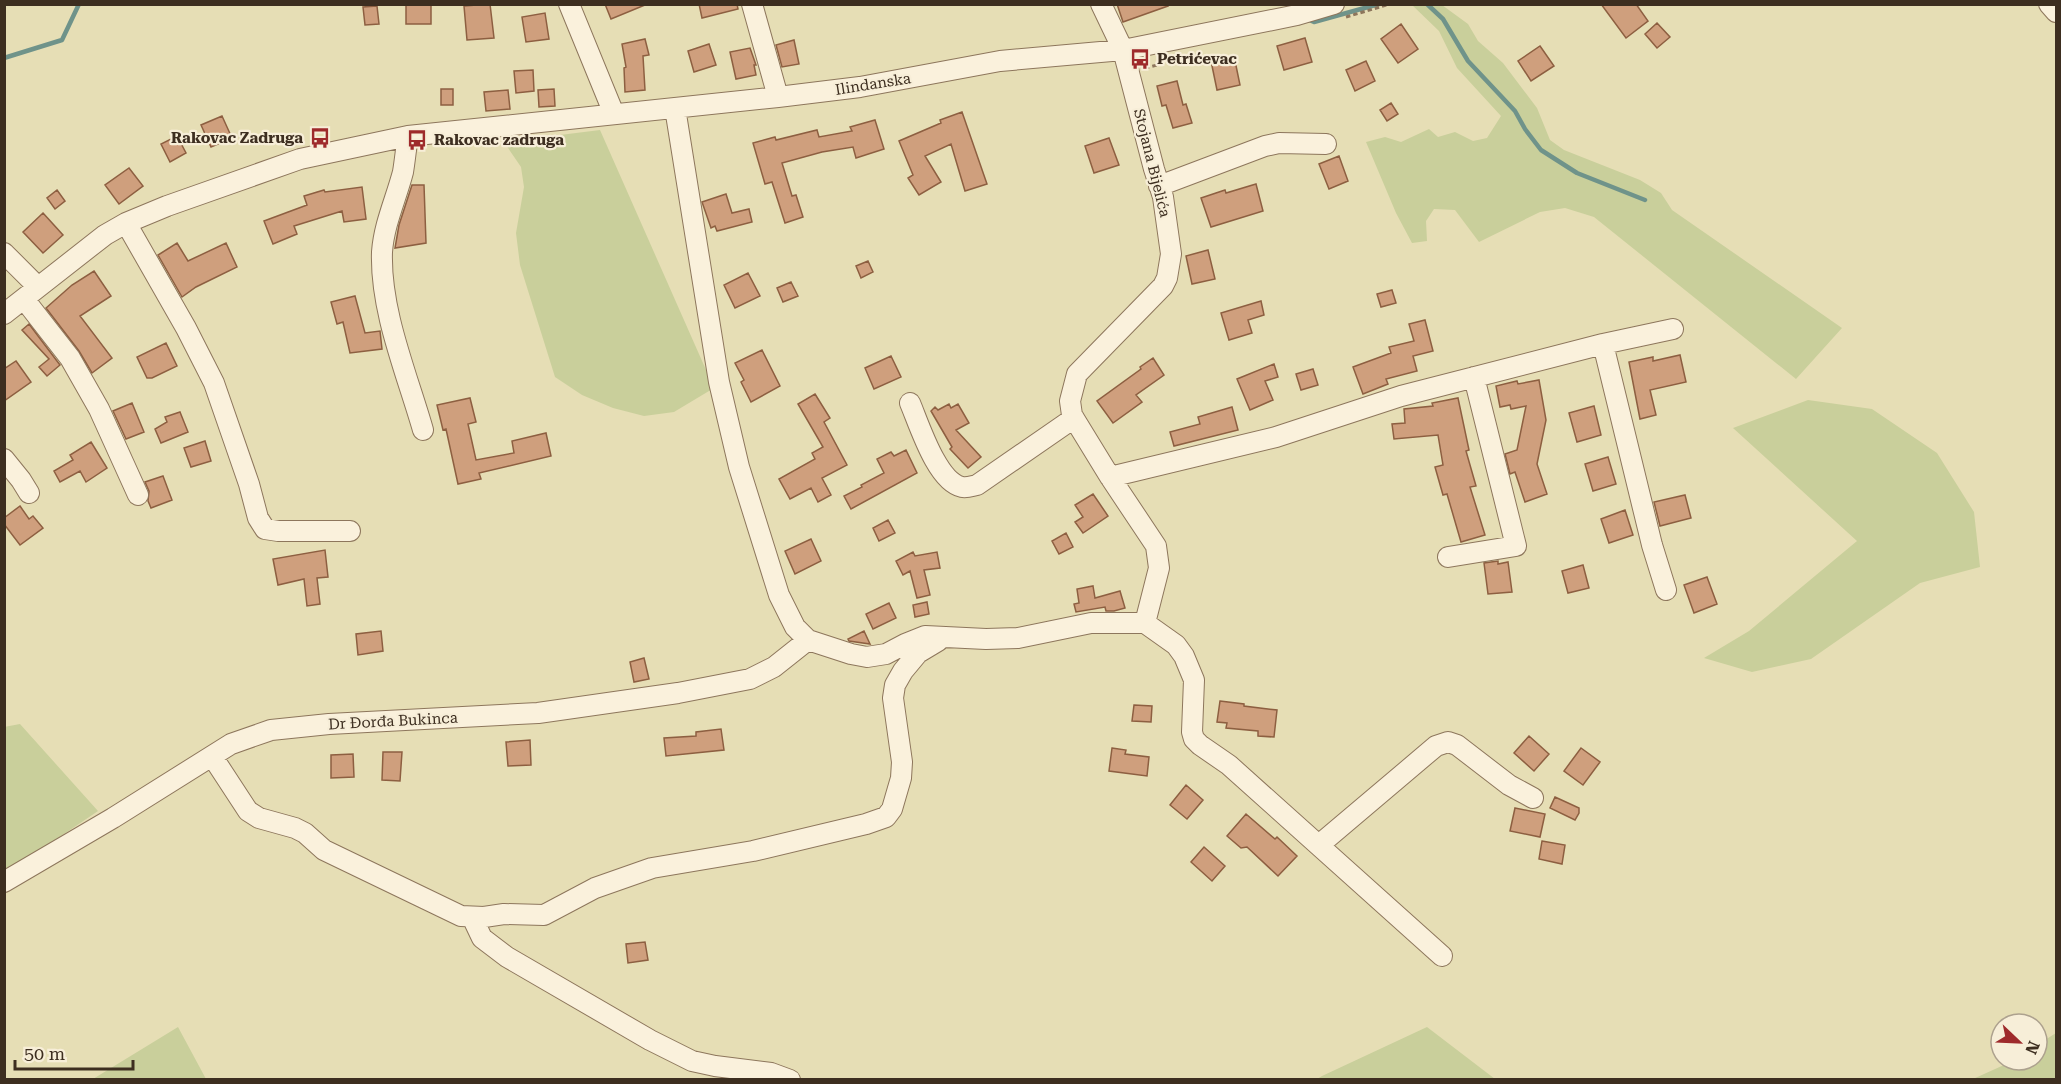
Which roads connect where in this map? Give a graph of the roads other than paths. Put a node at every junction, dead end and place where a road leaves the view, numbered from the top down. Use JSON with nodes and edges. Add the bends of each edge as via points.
{"nodes":[{"id":1,"x":569,"y":4,"type":"edge"},
{"id":2,"x":752,"y":4,"type":"edge"},
{"id":3,"x":1101,"y":4,"type":"edge"},
{"id":4,"x":1334,"y":4,"type":"edge"},
{"id":5,"x":2049,"y":4,"type":"edge"},
{"id":6,"x":2056,"y":12,"type":"edge"},
{"id":7,"x":1123,"y":50,"type":"junction"},
{"id":8,"x":778,"y":97,"type":"junction"},
{"id":9,"x":675,"y":108,"type":"junction"},
{"id":10,"x":614,"y":114,"type":"junction"},
{"id":11,"x":408,"y":136,"type":"junction"},
{"id":12,"x":1326,"y":144,"type":"dead end"},
{"id":13,"x":1160,"y":186,"type":"junction"},
{"id":14,"x":126,"y":223,"type":"junction"},
{"id":15,"x":4,"y":253,"type":"edge"},
{"id":16,"x":31,"y":293,"type":"junction"},
{"id":17,"x":4,"y":314,"type":"edge"},
{"id":18,"x":1673,"y":329,"type":"dead end"},
{"id":19,"x":1603,"y":344,"type":"junction"},
{"id":20,"x":1474,"y":377,"type":"junction"},
{"id":21,"x":910,"y":403,"type":"dead end"},
{"id":22,"x":1074,"y":418,"type":"junction"},
{"id":23,"x":423,"y":430,"type":"dead end"},
{"id":24,"x":4,"y":459,"type":"edge"},
{"id":25,"x":1110,"y":477,"type":"junction"},
{"id":26,"x":29,"y":493,"type":"dead end"},
{"id":27,"x":138,"y":495,"type":"dead end"},
{"id":28,"x":350,"y":531,"type":"dead end"},
{"id":29,"x":1448,"y":557,"type":"dead end"},
{"id":30,"x":1666,"y":590,"type":"dead end"},
{"id":31,"x":1145,"y":623,"type":"junction"},
{"id":32,"x":946,"y":636,"type":"junction"},
{"id":33,"x":808,"y":640,"type":"junction"},
{"id":34,"x":212,"y":756,"type":"junction"},
{"id":35,"x":1533,"y":798,"type":"dead end"},
{"id":36,"x":1318,"y":845,"type":"junction"},
{"id":37,"x":4,"y":882,"type":"edge"},
{"id":38,"x":472,"y":917,"type":"junction"},
{"id":39,"x":1442,"y":956,"type":"dead end"},
{"id":40,"x":790,"y":1080,"type":"edge"}],
"edges":[{"from":1,"to":10,"type":"street"},
{"from":2,"to":8,"type":"street"},
{"from":3,"to":7,"type":"street","name":"Stojana Bijelića"},
{"from":4,"to":7,"type":"street","name":"Ilindanska"},
{"from":5,"to":6,"type":"street"},
{"from":7,"to":8,"type":"street","name":"Ilindanska","via":[[1000,61],[860,87]]},
{"from":7,"to":13,"type":"street","name":"Stojana Bijelića"},
{"from":8,"to":9,"type":"street","name":"Ilindanska"},
{"from":9,"to":10,"type":"street","name":"Ilindanska"},
{"from":9,"to":33,"type":"street","via":[[719,382],[739,467],[779,595],[795,627]]},
{"from":10,"to":11,"type":"street","name":"Ilindanska"},
{"from":11,"to":14,"type":"street","name":"Ilindanska","via":[[300,159]]},
{"from":11,"to":23,"type":"street","via":[[382,252],[392,328]]},
{"from":12,"to":13,"type":"street","via":[[1265,146]]},
{"from":13,"to":22,"type":"street","name":"Stojana Bijelića","via":[[1171,254],[1167,278],[1157,294],[1077,374],[1070,401]]},
{"from":14,"to":16,"type":"street","name":"Ilindanska"},
{"from":14,"to":28,"type":"street","via":[[214,383],[265,529]]},
{"from":15,"to":16,"type":"street"},
{"from":16,"to":17,"type":"street","name":"Ilindanska"},
{"from":16,"to":27,"type":"street","via":[[99,409]]},
{"from":18,"to":19,"type":"street"},
{"from":19,"to":20,"type":"street"},
{"from":19,"to":30,"type":"street"},
{"from":20,"to":25,"type":"street","via":[[1276,437]]},
{"from":20,"to":29,"type":"street","via":[[1516,546]]},
{"from":21,"to":22,"type":"street","via":[[943,474],[962,487],[976,485]]},
{"from":22,"to":25,"type":"street","name":"Stojana Bijelića"},
{"from":24,"to":26,"type":"street"},
{"from":25,"to":31,"type":"street","name":"Stojana Bijelića","via":[[1159,556]]},
{"from":31,"to":32,"type":"street","via":[[1091,623],[1018,638]]},
{"from":31,"to":36,"type":"street","via":[[1176,645],[1190,666],[1194,680],[1194,739]]},
{"from":32,"to":33,"type":"street","via":[[925,636],[886,654],[867,657]]},
{"from":32,"to":38,"type":"street","via":[[918,653],[895,685],[901,778],[892,809],[885,817],[753,851],[652,868],[595,888],[544,915]]},
{"from":33,"to":34,"type":"street","name":"Dr Đorđa Bukinca","via":[[750,679],[538,713],[271,730],[231,744]]},
{"from":34,"to":37,"type":"street","name":"Dr Đorđa Bukinca"},
{"from":34,"to":38,"type":"street","via":[[248,811],[295,828],[324,850],[461,916]]},
{"from":35,"to":36,"type":"street","via":[[1448,742],[1436,746]]},
{"from":36,"to":39,"type":"street"},
{"from":38,"to":40,"type":"street","via":[[482,938],[507,957],[650,1040],[692,1061],[771,1073]]}]}
